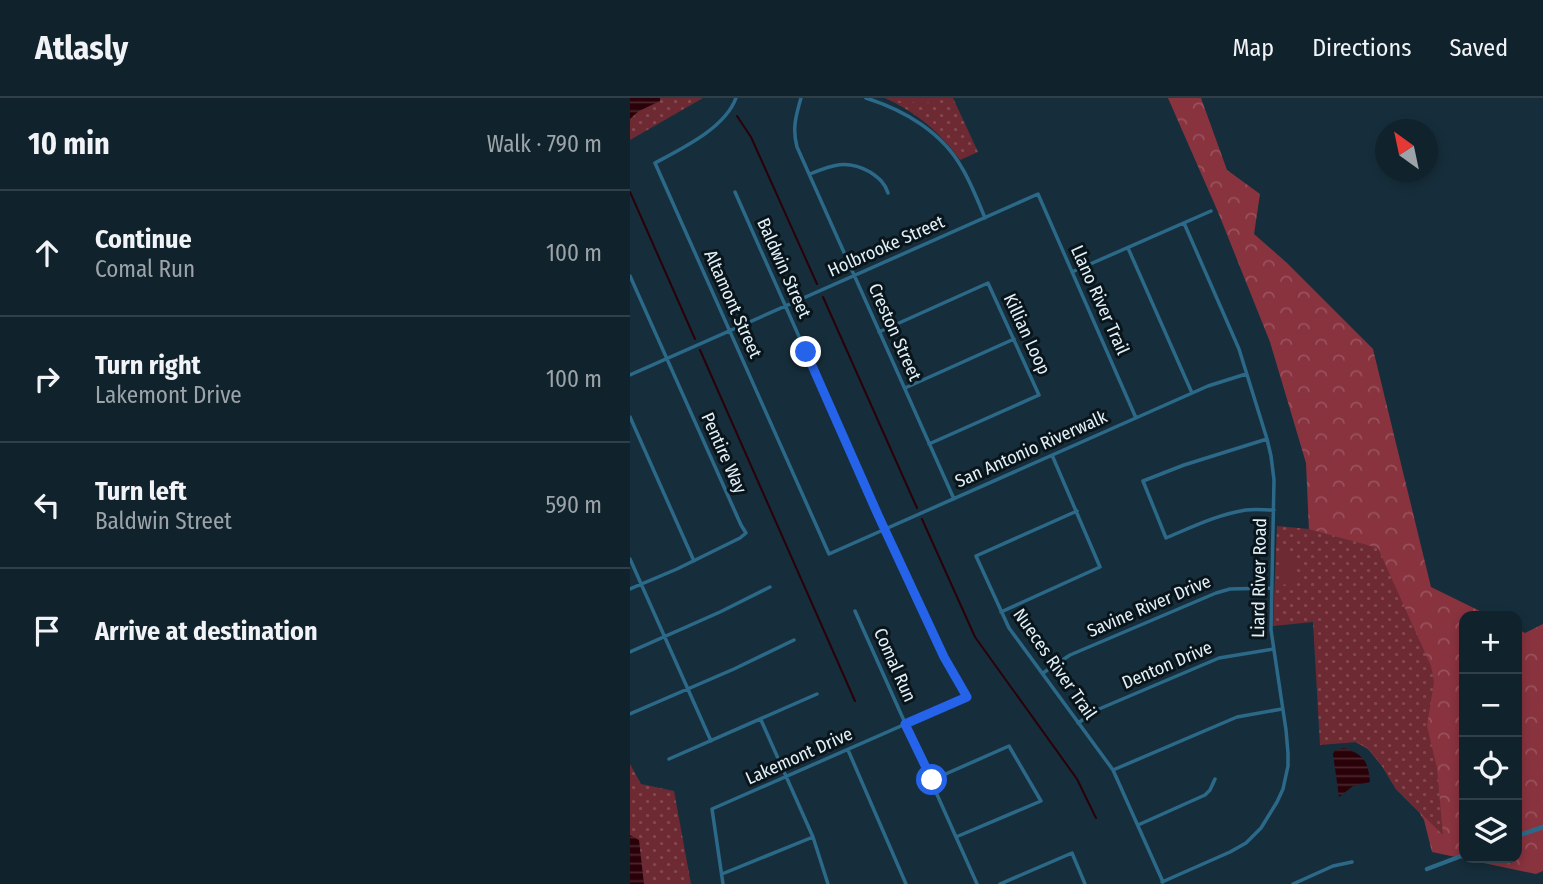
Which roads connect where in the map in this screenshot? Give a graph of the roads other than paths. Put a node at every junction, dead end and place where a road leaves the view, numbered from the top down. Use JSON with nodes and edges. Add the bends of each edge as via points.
{"nodes":[{"id":1,"x":736,"y":98,"type":"edge"},
{"id":2,"x":801,"y":98,"type":"edge"},
{"id":3,"x":866,"y":98,"type":"edge"},
{"id":4,"x":809,"y":174,"type":"junction"},
{"id":5,"x":735,"y":192,"type":"dead end"},
{"id":6,"x":888,"y":193,"type":"dead end"},
{"id":7,"x":1038,"y":194,"type":"joint"},
{"id":8,"x":1211,"y":211,"type":"dead end"},
{"id":9,"x":985,"y":218,"type":"junction"},
{"id":10,"x":1184,"y":223,"type":"junction"},
{"id":11,"x":1128,"y":248,"type":"junction"},
{"id":12,"x":1072,"y":272,"type":"junction"},
{"id":13,"x":630,"y":276,"type":"edge"},
{"id":14,"x":854,"y":276,"type":"junction"},
{"id":15,"x":785,"y":306,"type":"junction"},
{"id":16,"x":729,"y":331,"type":"junction"},
{"id":17,"x":879,"y":332,"type":"junction"},
{"id":18,"x":1014,"y":339,"type":"junction"},
{"id":19,"x":666,"y":359,"type":"junction"},
{"id":20,"x":1246,"y":373,"type":"junction"},
{"id":21,"x":630,"y":375,"type":"edge"},
{"id":22,"x":905,"y":388,"type":"junction"},
{"id":23,"x":1192,"y":393,"type":"junction"},
{"id":24,"x":630,"y":417,"type":"edge"},
{"id":25,"x":1136,"y":418,"type":"junction"},
{"id":26,"x":1267,"y":439,"type":"junction"},
{"id":27,"x":929,"y":444,"type":"junction"},
{"id":28,"x":1052,"y":455,"type":"junction"},
{"id":29,"x":954,"y":499,"type":"junction"},
{"id":30,"x":1274,"y":510,"type":"junction"},
{"id":31,"x":1077,"y":511,"type":"junction"},
{"id":32,"x":884,"y":530,"type":"junction"},
{"id":33,"x":829,"y":554,"type":"joint"},
{"id":34,"x":630,"y":559,"type":"edge"},
{"id":35,"x":694,"y":561,"type":"junction"},
{"id":36,"x":641,"y":584,"type":"junction"},
{"id":37,"x":770,"y":587,"type":"dead end"},
{"id":38,"x":1272,"y":588,"type":"junction"},
{"id":39,"x":630,"y":589,"type":"edge"},
{"id":40,"x":855,"y":611,"type":"dead end"},
{"id":41,"x":1001,"y":612,"type":"junction"},
{"id":42,"x":665,"y":637,"type":"junction"},
{"id":43,"x":794,"y":640,"type":"dead end"},
{"id":44,"x":1272,"y":649,"type":"junction"},
{"id":45,"x":630,"y":652,"type":"edge"},
{"id":46,"x":1043,"y":673,"type":"junction"},
{"id":47,"x":688,"y":688,"type":"junction"},
{"id":48,"x":817,"y":694,"type":"dead end"},
{"id":49,"x":967,"y":697,"type":"joint"},
{"id":50,"x":1283,"y":709,"type":"junction"},
{"id":51,"x":630,"y":714,"type":"edge"},
{"id":52,"x":761,"y":720,"type":"junction"},
{"id":53,"x":1079,"y":723,"type":"junction"},
{"id":54,"x":905,"y":724,"type":"junction"},
{"id":55,"x":711,"y":741,"type":"junction"},
{"id":56,"x":848,"y":750,"type":"junction"},
{"id":57,"x":669,"y":759,"type":"dead end"},
{"id":58,"x":1113,"y":770,"type":"junction"},
{"id":59,"x":785,"y":778,"type":"junction"},
{"id":60,"x":1215,"y":779,"type":"dead end"},
{"id":61,"x":932,"y":780,"type":"junction"},
{"id":62,"x":1138,"y":825,"type":"junction"},
{"id":63,"x":1543,"y":827,"type":"edge"},
{"id":64,"x":1522,"y":834,"type":"edge"},
{"id":65,"x":813,"y":837,"type":"junction"},
{"id":66,"x":956,"y":837,"type":"junction"},
{"id":67,"x":1459,"y":857,"type":"edge"},
{"id":68,"x":1352,"y":862,"type":"dead end"},
{"id":69,"x":1427,"y":869,"type":"dead end"},
{"id":70,"x":722,"y":874,"type":"junction"},
{"id":71,"x":1163,"y":883,"type":"edge"},
{"id":72,"x":723,"y":884,"type":"edge"},
{"id":73,"x":828,"y":884,"type":"edge"},
{"id":74,"x":906,"y":884,"type":"edge"},
{"id":75,"x":977,"y":884,"type":"edge"},
{"id":76,"x":1000,"y":884,"type":"edge"},
{"id":77,"x":1085,"y":884,"type":"edge"},
{"id":78,"x":1293,"y":884,"type":"edge"}],
"edges":[{"from":1,"to":16,"type":"street","name":"Altamont Street","via":[[715,127],[655,163]]},
{"from":2,"to":4,"type":"street","name":"Creston Street","via":[[794,138]]},
{"from":3,"to":9,"type":"street","via":[[910,117],[947,147],[962,167]]},
{"from":4,"to":6,"type":"street","via":[[837,165],[856,165],[880,179]]},
{"from":4,"to":14,"type":"street","name":"Creston Street"},
{"from":5,"to":15,"type":"street","name":"Baldwin Street"},
{"from":7,"to":9,"type":"street","name":"Holbrooke Street"},
{"from":7,"to":12,"type":"street","name":"Llano River Trail"},
{"from":8,"to":10,"type":"street"},
{"from":9,"to":14,"type":"street","name":"Holbrooke Street"},
{"from":10,"to":11,"type":"street"},
{"from":10,"to":20,"type":"street","name":"Liard River Road"},
{"from":11,"to":12,"type":"street"},
{"from":11,"to":23,"type":"street"},
{"from":12,"to":25,"type":"street","name":"Llano River Trail"},
{"from":13,"to":19,"type":"street","name":"Pentire Way"},
{"from":14,"to":15,"type":"street","name":"Holbrooke Street"},
{"from":14,"to":17,"type":"street","name":"Creston Street"},
{"from":15,"to":16,"type":"street","name":"Holbrooke Street"},
{"from":15,"to":32,"type":"street","name":"Baldwin Street"},
{"from":16,"to":19,"type":"street","name":"Holbrooke Street"},
{"from":16,"to":33,"type":"street","name":"Altamont Street"},
{"from":17,"to":18,"type":"street","name":"Killian Loop","via":[[988,283]]},
{"from":17,"to":22,"type":"street","name":"Creston Street"},
{"from":18,"to":22,"type":"street"},
{"from":18,"to":27,"type":"street","name":"Killian Loop","via":[[1039,395]]},
{"from":19,"to":21,"type":"street","name":"Holbrooke Street"},
{"from":19,"to":35,"type":"street","name":"Pentire Way","via":[[747,533]]},
{"from":20,"to":23,"type":"street","name":"San Antonio Riverwalk"},
{"from":20,"to":26,"type":"street","name":"Liard River Road"},
{"from":22,"to":27,"type":"street","name":"Creston Street"},
{"from":23,"to":25,"type":"street","name":"San Antonio Riverwalk"},
{"from":24,"to":35,"type":"street"},
{"from":25,"to":28,"type":"street","name":"San Antonio Riverwalk"},
{"from":26,"to":30,"type":"street","name":"Liard River Road"},
{"from":26,"to":30,"type":"street","via":[[1143,481],[1167,538],[1247,510]]},
{"from":27,"to":29,"type":"street","name":"Creston Street"},
{"from":28,"to":29,"type":"street","name":"San Antonio Riverwalk"},
{"from":28,"to":31,"type":"street"},
{"from":29,"to":32,"type":"street","name":"San Antonio Riverwalk"},
{"from":30,"to":38,"type":"street","name":"Liard River Road"},
{"from":31,"to":41,"type":"street","via":[[1100,567]]},
{"from":31,"to":41,"type":"street","name":"Nueces River Trail","via":[[976,556]]},
{"from":32,"to":33,"type":"street","name":"San Antonio Riverwalk"},
{"from":32,"to":49,"type":"street","name":"Baldwin Street"},
{"from":34,"to":36,"type":"street"},
{"from":35,"to":36,"type":"street","name":"Pentire Way"},
{"from":36,"to":39,"type":"street","name":"Pentire Way"},
{"from":36,"to":42,"type":"street"},
{"from":37,"to":42,"type":"street"},
{"from":38,"to":44,"type":"street","name":"Liard River Road"},
{"from":38,"to":46,"type":"street","name":"Savine River Drive","via":[[1216,593],[1079,651]]},
{"from":40,"to":54,"type":"street","name":"Comal Run"},
{"from":41,"to":46,"type":"street","name":"Nueces River Trail"},
{"from":42,"to":45,"type":"street"},
{"from":42,"to":47,"type":"street"},
{"from":43,"to":47,"type":"street"},
{"from":44,"to":50,"type":"street","name":"Liard River Road"},
{"from":44,"to":53,"type":"street","name":"Denton Drive","via":[[1219,658],[1099,709]]},
{"from":46,"to":53,"type":"street","name":"Nueces River Trail"},
{"from":47,"to":51,"type":"street"},
{"from":47,"to":55,"type":"street"},
{"from":48,"to":52,"type":"street"},
{"from":49,"to":54,"type":"street","name":"Lakemont Drive"},
{"from":50,"to":58,"type":"street","via":[[1237,717]]},
{"from":50,"to":71,"type":"street","name":"Liard River Road","via":[[1288,766],[1283,789],[1265,822],[1246,843]]},
{"from":52,"to":55,"type":"street"},
{"from":52,"to":59,"type":"street"},
{"from":53,"to":58,"type":"street","name":"Nueces River Trail"},
{"from":54,"to":56,"type":"street","name":"Lakemont Drive"},
{"from":54,"to":61,"type":"street","name":"Comal Run"},
{"from":55,"to":57,"type":"street"},
{"from":56,"to":59,"type":"street","name":"Lakemont Drive"},
{"from":56,"to":74,"type":"street"},
{"from":58,"to":62,"type":"street","name":"Nueces River Trail"},
{"from":59,"to":65,"type":"street"},
{"from":59,"to":70,"type":"street","name":"Lakemont Drive","via":[[712,809]]},
{"from":60,"to":62,"type":"street","via":[[1205,795]]},
{"from":61,"to":66,"type":"street","name":"Comal Run"},
{"from":61,"to":66,"type":"street","via":[[1009,746],[1041,801]]},
{"from":62,"to":71,"type":"street","name":"Nueces River Trail"},
{"from":63,"to":64,"type":"street"},
{"from":65,"to":70,"type":"street"},
{"from":65,"to":73,"type":"street"},
{"from":66,"to":75,"type":"street","name":"Comal Run"},
{"from":67,"to":69,"type":"street"},
{"from":68,"to":78,"type":"street"},
{"from":70,"to":72,"type":"street","name":"Lakemont Drive"},
{"from":76,"to":77,"type":"street","via":[[1072,853]]}]}
